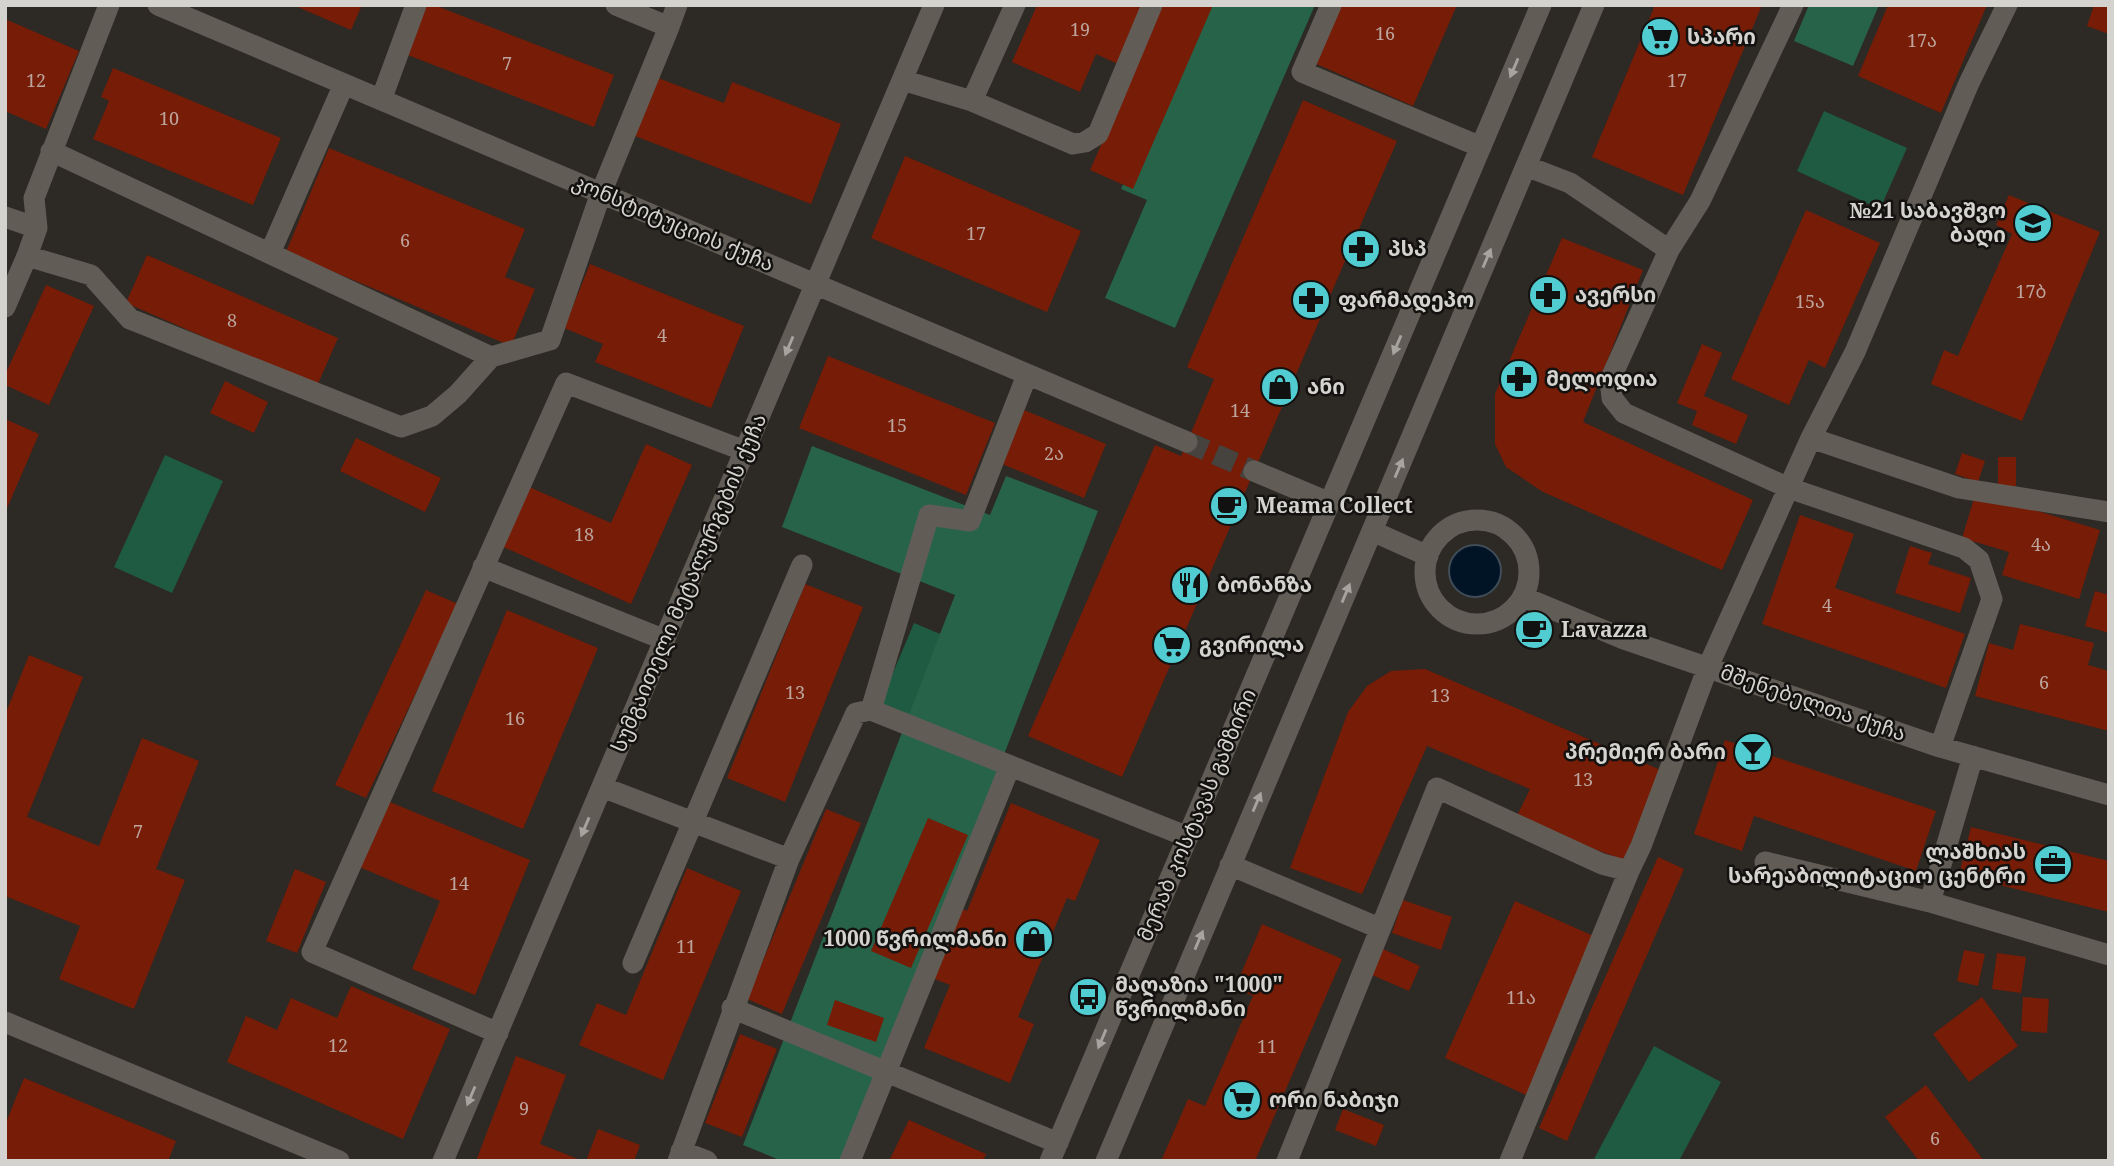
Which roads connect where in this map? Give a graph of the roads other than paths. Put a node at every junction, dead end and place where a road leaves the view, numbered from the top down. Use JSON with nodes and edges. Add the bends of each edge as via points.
{"nodes":[{"id":1,"x":109,"y":5,"type":"edge"},
{"id":2,"x":158,"y":5,"type":"edge"},
{"id":3,"x":416,"y":5,"type":"edge"},
{"id":4,"x":616,"y":5,"type":"edge"},
{"id":5,"x":677,"y":5,"type":"edge"},
{"id":6,"x":934,"y":5,"type":"edge"},
{"id":7,"x":1015,"y":5,"type":"edge"},
{"id":8,"x":1152,"y":5,"type":"edge"},
{"id":9,"x":1331,"y":5,"type":"edge"},
{"id":10,"x":1541,"y":5,"type":"edge"},
{"id":11,"x":1594,"y":5,"type":"edge"},
{"id":12,"x":1793,"y":5,"type":"edge"},
{"id":13,"x":2007,"y":5,"type":"edge"},
{"id":14,"x":669,"y":27,"type":"junction"},
{"id":15,"x":902,"y":80,"type":"junction"},
{"id":16,"x":344,"y":84,"type":"junction"},
{"id":17,"x":381,"y":100,"type":"junction"},
{"id":18,"x":972,"y":101,"type":"junction"},
{"id":19,"x":1481,"y":147,"type":"junction"},
{"id":20,"x":51,"y":151,"type":"junction"},
{"id":21,"x":1526,"y":166,"type":"junction"},
{"id":22,"x":601,"y":192,"type":"junction"},
{"id":23,"x":5,"y":217,"type":"edge"},
{"id":24,"x":37,"y":229,"type":"junction"},
{"id":25,"x":1669,"y":250,"type":"junction"},
{"id":26,"x":270,"y":253,"type":"junction"},
{"id":27,"x":27,"y":256,"type":"junction"},
{"id":28,"x":815,"y":284,"type":"junction"},
{"id":29,"x":5,"y":307,"type":"edge"},
{"id":30,"x":491,"y":357,"type":"junction"},
{"id":31,"x":1027,"y":374,"type":"junction"},
{"id":32,"x":1811,"y":438,"type":"junction"},
{"id":33,"x":1187,"y":442,"type":"tunnel mouth"},
{"id":34,"x":745,"y":451,"type":"junction"},
{"id":35,"x":1254,"y":471,"type":"tunnel mouth"},
{"id":36,"x":1789,"y":488,"type":"junction"},
{"id":37,"x":1330,"y":503,"type":"junction"},
{"id":38,"x":2109,"y":512,"type":"edge"},
{"id":39,"x":1372,"y":531,"type":"junction"},
{"id":40,"x":1428,"y":556,"type":"junction"},
{"id":41,"x":802,"y":565,"type":"dead end"},
{"id":42,"x":483,"y":567,"type":"junction"},
{"id":43,"x":1523,"y":597,"type":"junction"},
{"id":44,"x":664,"y":640,"type":"junction"},
{"id":45,"x":1708,"y":667,"type":"junction"},
{"id":46,"x":871,"y":710,"type":"junction"},
{"id":47,"x":1940,"y":747,"type":"junction"},
{"id":48,"x":1973,"y":756,"type":"junction"},
{"id":49,"x":1010,"y":766,"type":"junction"},
{"id":50,"x":602,"y":787,"type":"junction"},
{"id":51,"x":2109,"y":794,"type":"edge"},
{"id":52,"x":692,"y":822,"type":"junction"},
{"id":53,"x":1188,"y":837,"type":"junction"},
{"id":54,"x":789,"y":859,"type":"junction"},
{"id":55,"x":1765,"y":862,"type":"dead end"},
{"id":56,"x":1230,"y":865,"type":"junction"},
{"id":57,"x":1629,"y":871,"type":"junction"},
{"id":58,"x":1930,"y":902,"type":"junction"},
{"id":59,"x":1379,"y":928,"type":"junction"},
{"id":60,"x":2109,"y":956,"type":"edge"},
{"id":61,"x":633,"y":963,"type":"dead end"},
{"id":62,"x":732,"y":1008,"type":"junction"},
{"id":63,"x":5,"y":1022,"type":"edge"},
{"id":64,"x":498,"y":1033,"type":"junction"},
{"id":65,"x":885,"y":1071,"type":"junction"},
{"id":66,"x":1054,"y":1152,"type":"edge"},
{"id":67,"x":679,"y":1156,"type":"edge"},
{"id":68,"x":339,"y":1161,"type":"edge"},
{"id":69,"x":443,"y":1161,"type":"edge"},
{"id":70,"x":707,"y":1161,"type":"edge"},
{"id":71,"x":850,"y":1161,"type":"edge"},
{"id":72,"x":1106,"y":1161,"type":"edge"},
{"id":73,"x":1287,"y":1161,"type":"edge"},
{"id":74,"x":1510,"y":1161,"type":"edge"}],
"edges":[{"from":1,"to":20,"type":"street"},
{"from":2,"to":16,"type":"street","name":"კონსტიტუციის ქუჩა"},
{"from":3,"to":17,"type":"street"},
{"from":4,"to":14,"type":"street"},
{"from":5,"to":14,"type":"street"},
{"from":6,"to":15,"type":"street","name":"სუმგაითელი მეტალურგების ქუჩა"},
{"from":7,"to":18,"type":"street"},
{"from":8,"to":18,"type":"street","via":[[1098,134],[1086,142],[1073,144]]},
{"from":9,"to":19,"type":"street","via":[[1302,72]]},
{"from":10,"to":19,"type":"street","name":"მერაბ კოსტავას გამზირი","one_way":true},
{"from":11,"to":21,"type":"street"},
{"from":12,"to":25,"type":"street","via":[[1700,201]]},
{"from":13,"to":32,"type":"street","via":[[1969,83],[1855,352]]},
{"from":14,"to":22,"type":"street"},
{"from":15,"to":18,"type":"street"},
{"from":15,"to":28,"type":"street","name":"სუმგაითელი მეტალურგების ქუჩა"},
{"from":16,"to":17,"type":"street","name":"კონსტიტუციის ქუჩა"},
{"from":16,"to":26,"type":"street"},
{"from":17,"to":22,"type":"street","name":"კონსტიტუციის ქუჩა"},
{"from":19,"to":37,"type":"street","name":"მერაბ კოსტავას გამზირი","one_way":true},
{"from":20,"to":24,"type":"street","via":[[34,198]]},
{"from":20,"to":26,"type":"street"},
{"from":21,"to":25,"type":"street","via":[[1570,183]]},
{"from":39,"to":21,"type":"street","one_way":true},
{"from":22,"to":28,"type":"street","name":"კონსტიტუციის ქუჩა"},
{"from":22,"to":30,"type":"street","via":[[550,340]]},
{"from":23,"to":24,"type":"street"},
{"from":24,"to":27,"type":"street"},
{"from":25,"to":36,"type":"street","via":[[1610,380],[1612,398],[1624,413]]},
{"from":26,"to":30,"type":"street"},
{"from":27,"to":29,"type":"street"},
{"from":27,"to":30,"type":"street","via":[[91,275],[130,318],[401,427],[432,416]]},
{"from":28,"to":31,"type":"street","name":"კონსტიტუციის ქუჩა"},
{"from":28,"to":34,"type":"street","name":"სუმგაითელი მეტალურგების ქუჩა","one_way":true},
{"from":31,"to":33,"type":"street","name":"კონსტიტუციის ქუჩა"},
{"from":31,"to":46,"type":"street","via":[[970,521],[929,515]]},
{"from":32,"to":36,"type":"street"},
{"from":32,"to":38,"type":"street","via":[[1959,488]]},
{"from":34,"to":42,"type":"street","via":[[566,383]]},
{"from":34,"to":44,"type":"street","name":"სუმგაითელი მეტალურგების ქუჩა"},
{"from":35,"to":37,"type":"street"},
{"from":36,"to":45,"type":"street"},
{"from":36,"to":47,"type":"street","via":[[1964,548],[1979,560],[1992,599]]},
{"from":37,"to":53,"type":"street","name":"მერაბ კოსტავას გამზირი"},
{"from":39,"to":40,"type":"street"},
{"from":56,"to":39,"type":"street","one_way":true},
{"from":40,"to":43,"type":"street","via":[[1429,590],[1437,605],[1458,619],[1482,624],[1499,620]]},
{"from":40,"to":43,"type":"street","via":[[1448,529],[1481,520],[1498,524],[1512,533],[1528,563]]},
{"from":41,"to":52,"type":"street"},
{"from":42,"to":44,"type":"street"},
{"from":42,"to":64,"type":"street","via":[[312,952]]},
{"from":43,"to":45,"type":"street","name":"მშენებელთა ქუჩა","via":[[1624,639]]},
{"from":44,"to":50,"type":"street","name":"სუმგაითელი მეტალურგების ქუჩა"},
{"from":45,"to":47,"type":"street","name":"მშენებელთა ქუჩა"},
{"from":45,"to":57,"type":"street"},
{"from":46,"to":49,"type":"street"},
{"from":46,"to":54,"type":"street","via":[[856,713]]},
{"from":47,"to":48,"type":"street","name":"მშენებელთა ქუჩა"},
{"from":48,"to":51,"type":"street","name":"მშენებელთა ქუჩა"},
{"from":48,"to":58,"type":"street"},
{"from":49,"to":53,"type":"street"},
{"from":49,"to":65,"type":"street"},
{"from":50,"to":52,"type":"street"},
{"from":50,"to":64,"type":"street","name":"სუმგაითელი მეტალურგების ქუჩა","one_way":true},
{"from":52,"to":54,"type":"street"},
{"from":52,"to":61,"type":"street"},
{"from":53,"to":66,"type":"street","name":"მერაბ კოსტავას გამზირი","one_way":true},
{"from":54,"to":62,"type":"street"},
{"from":55,"to":58,"type":"street"},
{"from":56,"to":59,"type":"street"},
{"from":72,"to":56,"type":"street","one_way":true},
{"from":57,"to":59,"type":"street","via":[[1602,864],[1437,788]]},
{"from":57,"to":74,"type":"street"},
{"from":58,"to":60,"type":"street"},
{"from":59,"to":73,"type":"street"},
{"from":62,"to":65,"type":"street"},
{"from":62,"to":67,"type":"street"},
{"from":63,"to":68,"type":"street"},
{"from":64,"to":69,"type":"street","name":"სუმგაითელი მეტალურგების ქუჩა","one_way":true},
{"from":65,"to":66,"type":"street"},
{"from":65,"to":71,"type":"street"},
{"from":67,"to":70,"type":"street"}]}
